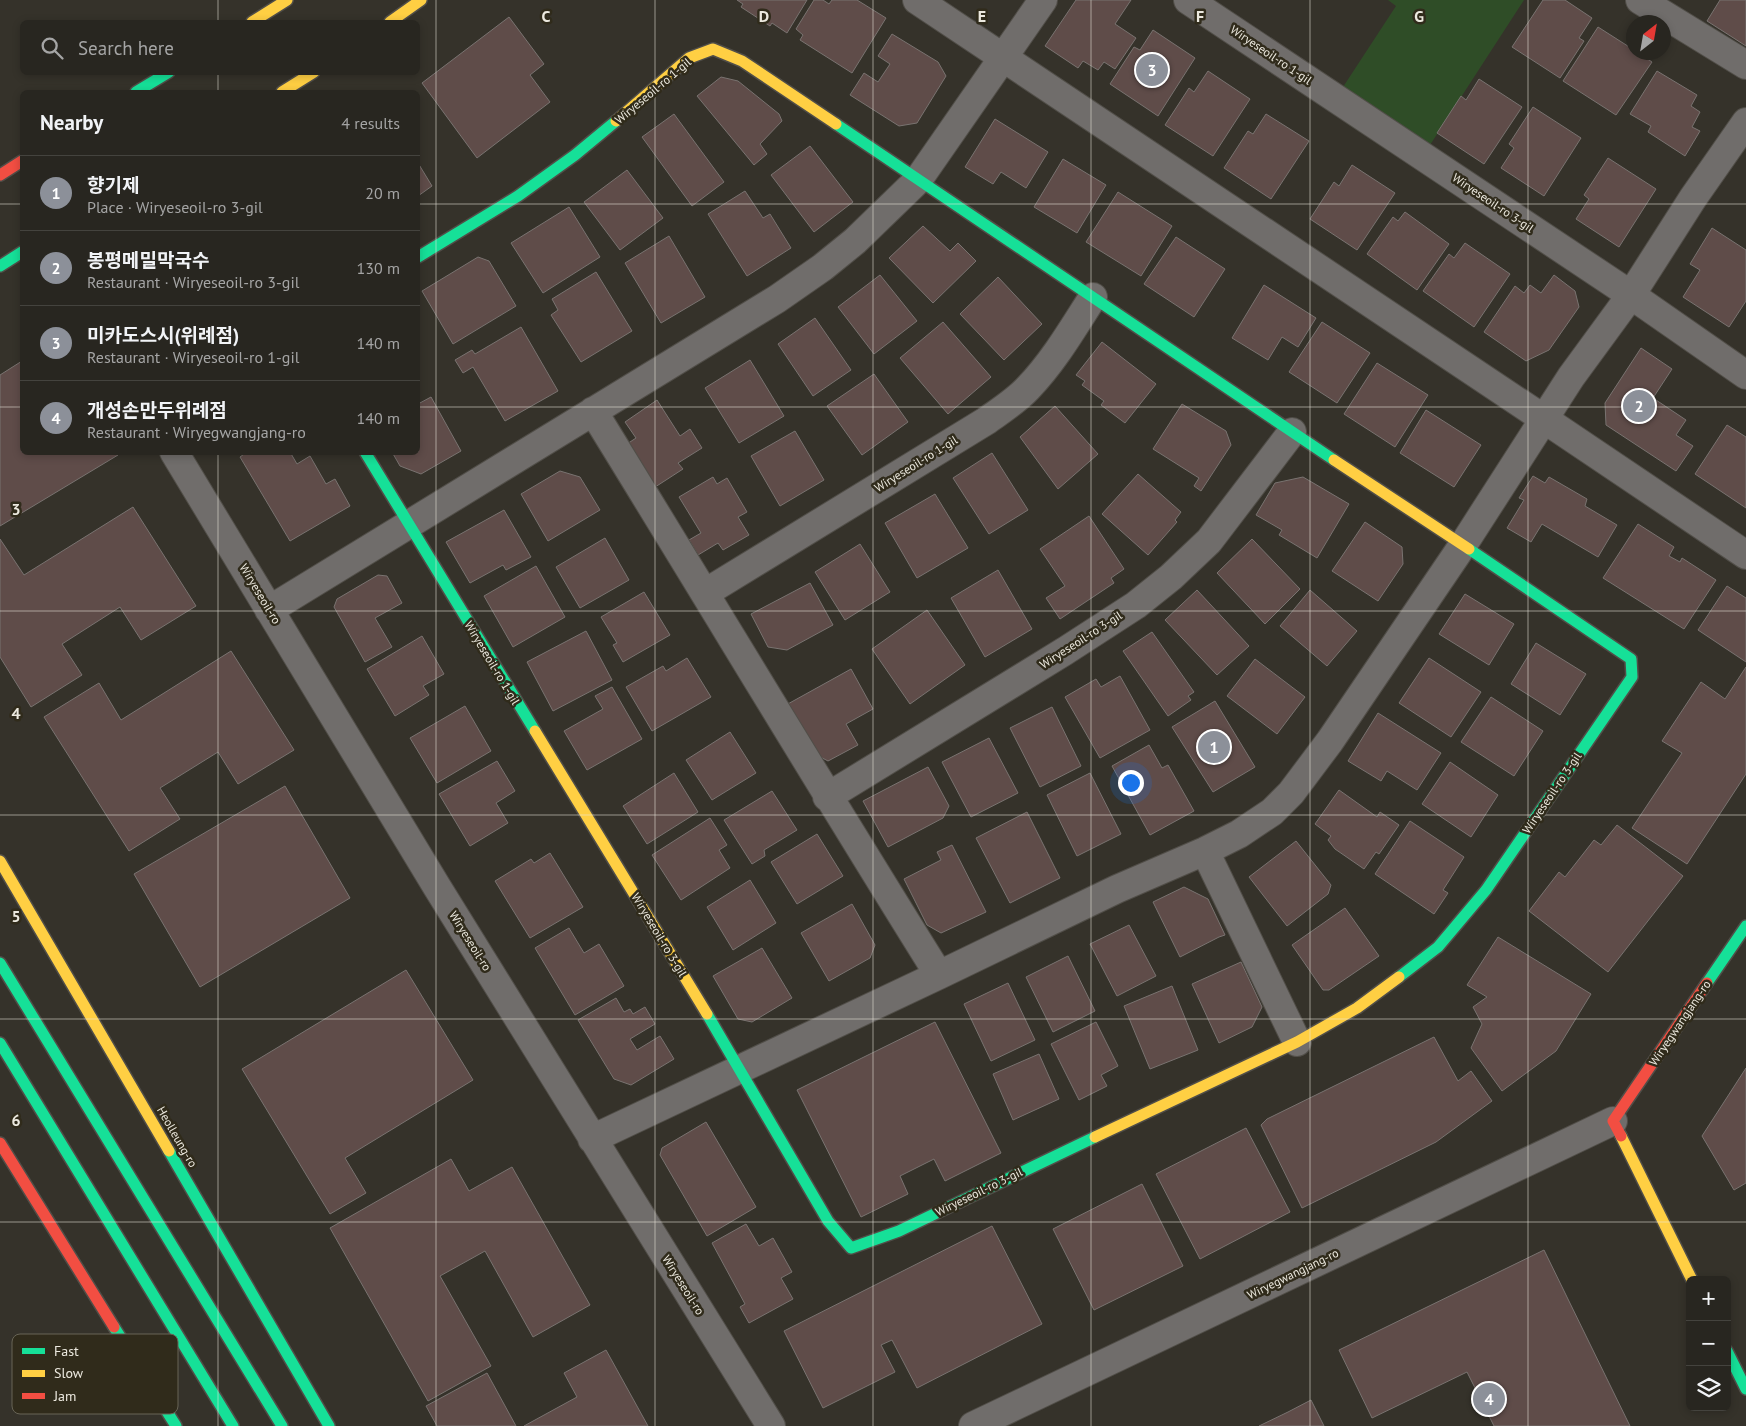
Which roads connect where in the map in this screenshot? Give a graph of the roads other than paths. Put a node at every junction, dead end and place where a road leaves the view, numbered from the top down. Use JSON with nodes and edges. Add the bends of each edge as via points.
{"nodes":[{"id":1,"x":287,"y":0,"type":"edge"},
{"id":2,"x":422,"y":0,"type":"edge"},
{"id":3,"x":917,"y":0,"type":"edge"},
{"id":4,"x":1043,"y":0,"type":"edge"},
{"id":5,"x":1188,"y":0,"type":"edge"},
{"id":6,"x":1640,"y":0,"type":"edge"},
{"id":7,"x":255,"y":20,"type":"edge"},
{"id":8,"x":393,"y":20,"type":"edge"},
{"id":9,"x":1004,"y":58,"type":"junction"},
{"id":10,"x":1746,"y":65,"type":"edge"},
{"id":11,"x":164,"y":75,"type":"edge"},
{"id":12,"x":309,"y":75,"type":"edge"},
{"id":13,"x":139,"y":90,"type":"edge"},
{"id":14,"x":285,"y":90,"type":"edge"},
{"id":15,"x":1354,"y":110,"type":"joint"},
{"id":16,"x":1746,"y":122,"type":"edge"},
{"id":17,"x":20,"y":162,"type":"edge"},
{"id":18,"x":0,"y":174,"type":"edge"},
{"id":19,"x":918,"y":180,"type":"junction"},
{"id":20,"x":20,"y":253,"type":"edge"},
{"id":21,"x":420,"y":255,"type":"edge"},
{"id":22,"x":0,"y":266,"type":"edge"},
{"id":23,"x":1630,"y":295,"type":"junction"},
{"id":24,"x":1093,"y":297,"type":"junction"},
{"id":25,"x":1192,"y":364,"type":"joint"},
{"id":26,"x":1746,"y":375,"type":"edge"},
{"id":27,"x":593,"y":411,"type":"junction"},
{"id":28,"x":1544,"y":419,"type":"junction"},
{"id":29,"x":1292,"y":432,"type":"junction"},
{"id":30,"x":176,"y":455,"type":"edge"},
{"id":31,"x":367,"y":455,"type":"edge"},
{"id":32,"x":407,"y":524,"type":"junction"},
{"id":33,"x":1463,"y":544,"type":"junction"},
{"id":34,"x":1746,"y":555,"type":"edge"},
{"id":35,"x":705,"y":594,"type":"junction"},
{"id":36,"x":269,"y":610,"type":"junction"},
{"id":37,"x":827,"y":797,"type":"junction"},
{"id":38,"x":577,"y":802,"type":"joint"},
{"id":39,"x":1205,"y":851,"type":"junction"},
{"id":40,"x":0,"y":862,"type":"edge"},
{"id":41,"x":1746,"y":926,"type":"edge"},
{"id":42,"x":0,"y":963,"type":"edge"},
{"id":43,"x":939,"y":975,"type":"junction"},
{"id":44,"x":1297,"y":1042,"type":"junction"},
{"id":45,"x":0,"y":1043,"type":"edge"},
{"id":46,"x":740,"y":1068,"type":"junction"},
{"id":47,"x":1613,"y":1120,"type":"junction"},
{"id":48,"x":592,"y":1139,"type":"junction"},
{"id":49,"x":0,"y":1143,"type":"edge"},
{"id":50,"x":1690,"y":1276,"type":"edge"},
{"id":51,"x":119,"y":1334,"type":"edge"},
{"id":52,"x":177,"y":1334,"type":"edge"},
{"id":53,"x":178,"y":1336,"type":"edge"},
{"id":54,"x":1731,"y":1359,"type":"edge"},
{"id":55,"x":1746,"y":1389,"type":"edge"},
{"id":56,"x":169,"y":1414,"type":"edge"},
{"id":57,"x":176,"y":1426,"type":"edge"},
{"id":58,"x":233,"y":1426,"type":"edge"},
{"id":59,"x":282,"y":1426,"type":"edge"},
{"id":60,"x":329,"y":1426,"type":"edge"},
{"id":61,"x":771,"y":1426,"type":"edge"},
{"id":62,"x":973,"y":1426,"type":"edge"}],
"edges":[{"from":1,"to":7,"type":"street"},
{"from":2,"to":8,"type":"street"},
{"from":3,"to":9,"type":"street"},
{"from":4,"to":9,"type":"street"},
{"from":5,"to":15,"type":"street","name":"Wiryeseoil-ro 1-gil"},
{"from":6,"to":10,"type":"street"},
{"from":9,"to":19,"type":"street"},
{"from":9,"to":28,"type":"street"},
{"from":11,"to":13,"type":"street"},
{"from":12,"to":14,"type":"street"},
{"from":15,"to":23,"type":"street","name":"Wiryeseoil-ro 3-gil"},
{"from":16,"to":23,"type":"street","via":[[1692,198]]},
{"from":17,"to":18,"type":"street"},
{"from":19,"to":21,"type":"street","name":"Wiryeseoil-ro 1-gil","via":[[742,61],[713,49],[689,58],[606,130],[518,196]]},
{"from":19,"to":24,"type":"street","name":"Wiryeseoil-ro 1-gil"},
{"from":19,"to":27,"type":"street","via":[[855,241],[778,299]]},
{"from":20,"to":22,"type":"street"},
{"from":23,"to":26,"type":"street","name":"Wiryeseoil-ro 3-gil"},
{"from":23,"to":28,"type":"street"},
{"from":24,"to":25,"type":"street","name":"Wiryeseoil-ro 1-gil"},
{"from":24,"to":35,"type":"street","name":"Wiryeseoil-ro 1-gil","via":[[1047,366],[1027,390],[1008,405]]},
{"from":25,"to":29,"type":"street","name":"Wiryeseoil-ro 3-gil"},
{"from":27,"to":32,"type":"street"},
{"from":27,"to":35,"type":"street"},
{"from":28,"to":33,"type":"street"},
{"from":28,"to":34,"type":"street"},
{"from":29,"to":33,"type":"street","name":"Wiryeseoil-ro 3-gil"},
{"from":29,"to":37,"type":"street","name":"Wiryeseoil-ro 3-gil","via":[[1210,541],[1172,577],[1136,605],[1065,651]]},
{"from":30,"to":36,"type":"street","name":"Wiryeseoil-ro"},
{"from":31,"to":32,"type":"street","name":"Wiryeseoil-ro 1-gil"},
{"from":32,"to":36,"type":"street"},
{"from":32,"to":38,"type":"street","name":"Wiryeseoil-ro 1-gil"},
{"from":33,"to":39,"type":"street","via":[[1291,793],[1272,812]]},
{"from":33,"to":44,"type":"street","name":"Wiryeseoil-ro 3-gil","via":[[1630,659],[1632,677],[1486,890],[1438,947],[1357,1008]]},
{"from":35,"to":37,"type":"street"},
{"from":36,"to":48,"type":"street","name":"Wiryeseoil-ro"},
{"from":37,"to":43,"type":"street"},
{"from":38,"to":46,"type":"street","name":"Wiryeseoil-ro 3-gil"},
{"from":39,"to":43,"type":"street","via":[[1117,889]]},
{"from":39,"to":44,"type":"street"},
{"from":40,"to":60,"type":"street","name":"Heolleung-ro"},
{"from":41,"to":47,"type":"street","name":"Wiryegwangjang-ro"},
{"from":42,"to":59,"type":"street"},
{"from":43,"to":46,"type":"street"},
{"from":44,"to":46,"type":"street","name":"Wiryeseoil-ro 3-gil","via":[[899,1231],[851,1248],[828,1221]]},
{"from":45,"to":52,"type":"street"},
{"from":46,"to":48,"type":"street"},
{"from":47,"to":50,"type":"street"},
{"from":47,"to":62,"type":"street","name":"Wiryegwangjang-ro"},
{"from":48,"to":61,"type":"street","name":"Wiryeseoil-ro"},
{"from":49,"to":51,"type":"street"},
{"from":53,"to":58,"type":"street"},
{"from":54,"to":55,"type":"street"},
{"from":56,"to":57,"type":"street"}]}
